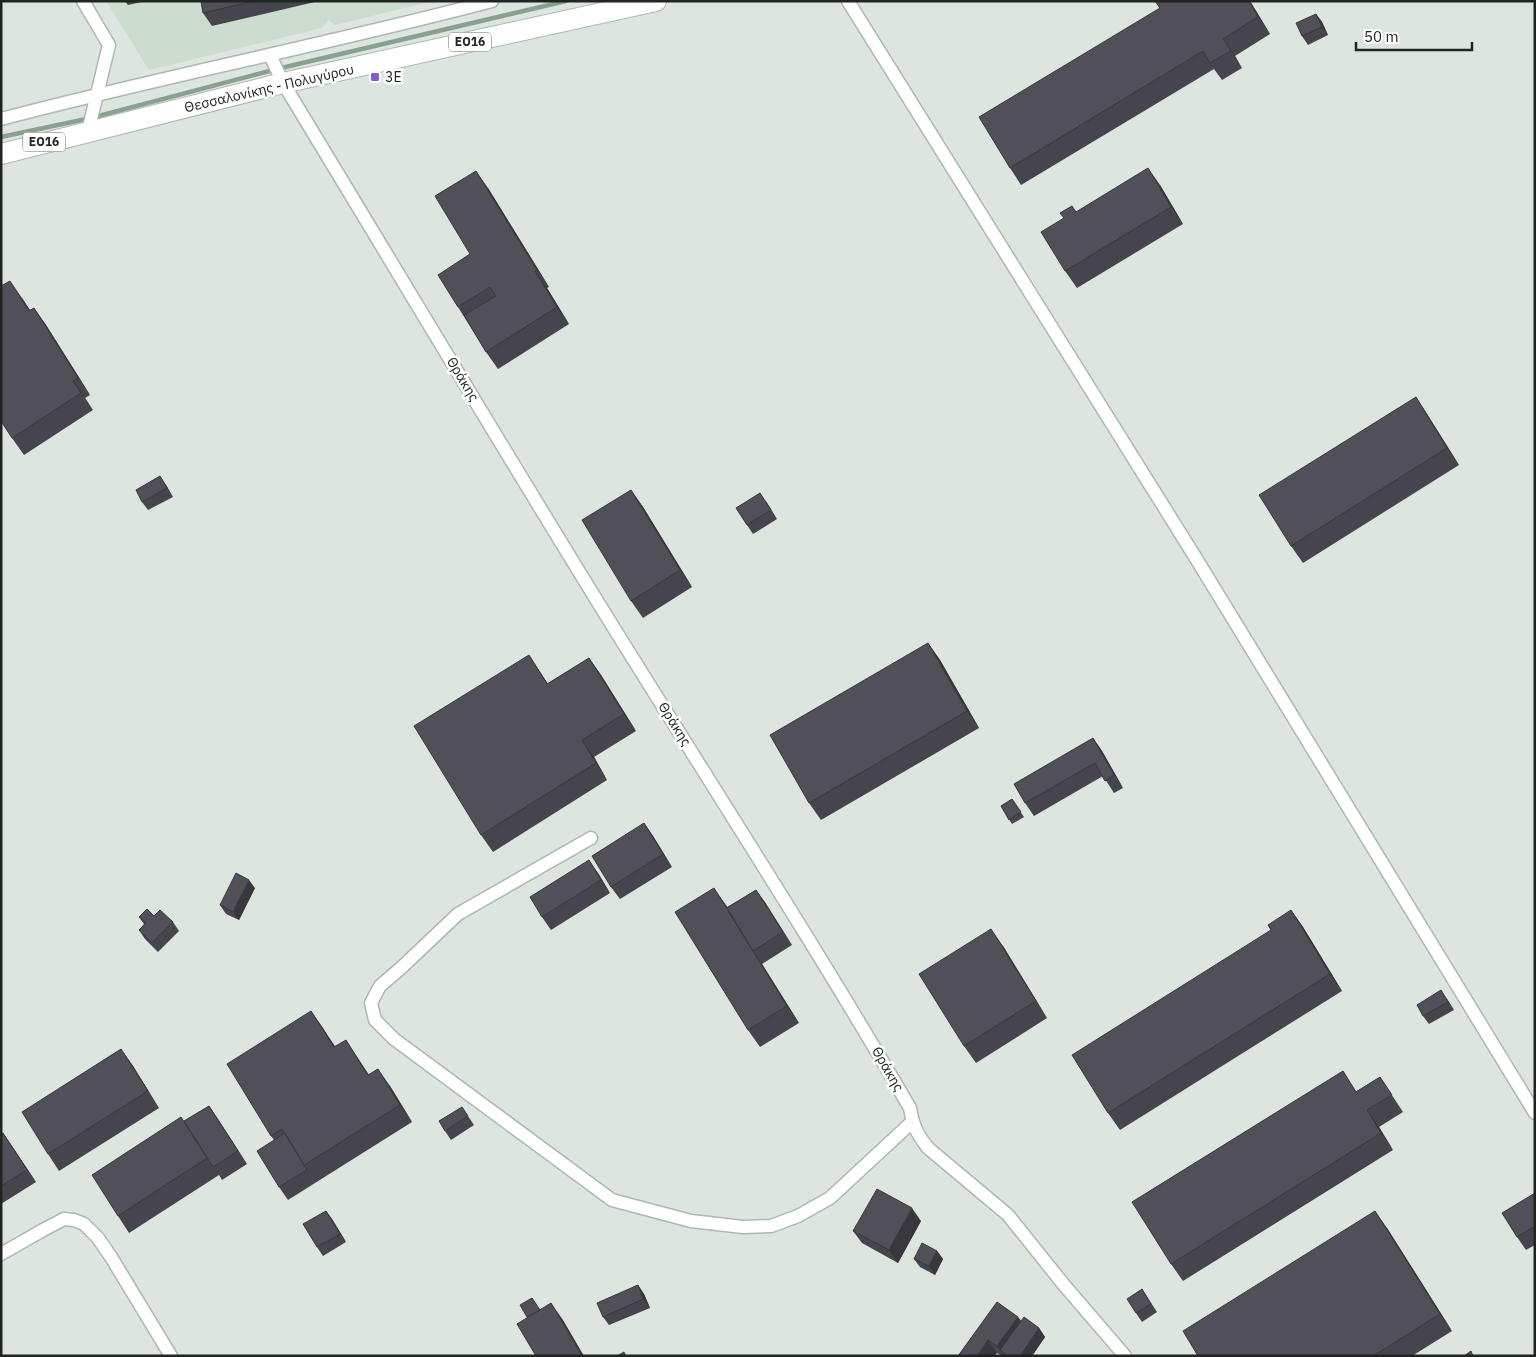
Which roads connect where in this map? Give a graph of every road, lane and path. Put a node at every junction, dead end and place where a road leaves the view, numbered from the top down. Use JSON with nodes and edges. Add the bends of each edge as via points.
{"nodes":[{"id":1,"x":83,"y":1,"type":"edge"},
{"id":2,"x":492,"y":1,"type":"edge"},
{"id":3,"x":656,"y":1,"type":"edge"},
{"id":4,"x":848,"y":1,"type":"edge"},
{"id":5,"x":270,"y":55,"type":"junction"},
{"id":6,"x":284,"y":83,"type":"junction"},
{"id":7,"x":97,"y":94,"type":"junction"},
{"id":8,"x":1,"y":119,"type":"edge"},
{"id":9,"x":88,"y":131,"type":"junction"},
{"id":10,"x":1,"y":154,"type":"edge"},
{"id":11,"x":591,"y":838,"type":"dead end"},
{"id":12,"x":1535,"y":1113,"type":"edge"},
{"id":13,"x":912,"y":1122,"type":"junction"},
{"id":14,"x":1,"y":1254,"type":"edge"},
{"id":15,"x":171,"y":1356,"type":"edge"},
{"id":16,"x":1125,"y":1356,"type":"edge"}],
"edges":[{"from":1,"to":7,"type":"street","via":[[109,45]]},
{"from":2,"to":5,"type":"street"},
{"from":3,"to":6,"type":"main road","name":"Θεσσαλονίκης - Πολυγύρου","number":"ΕΟ16"},
{"from":4,"to":12,"type":"street","via":[[1197,560]]},
{"from":5,"to":6,"type":"street","name":"Θράκης"},
{"from":5,"to":7,"type":"street"},
{"from":6,"to":9,"type":"main road","name":"Θεσσαλονίκης - Πολυγύρου","number":"ΕΟ16"},
{"from":6,"to":13,"type":"street","name":"Θράκης","via":[[612,625],[852,1008],[910,1108]]},
{"from":7,"to":8,"type":"street"},
{"from":7,"to":9,"type":"street"},
{"from":9,"to":10,"type":"main road","name":"Θεσσαλονίκης - Πολυγύρου","number":"ΕΟ16"},
{"from":11,"to":13,"type":"street","via":[[458,914],[380,986],[371,1003],[375,1020],[394,1039],[612,1200],[691,1221],[743,1227],[771,1226],[798,1216],[830,1198]]},
{"from":13,"to":16,"type":"street","name":"Θράκης","via":[[928,1148],[1008,1215]]},
{"from":14,"to":15,"type":"street","via":[[64,1219],[84,1224],[107,1251]]}]}
